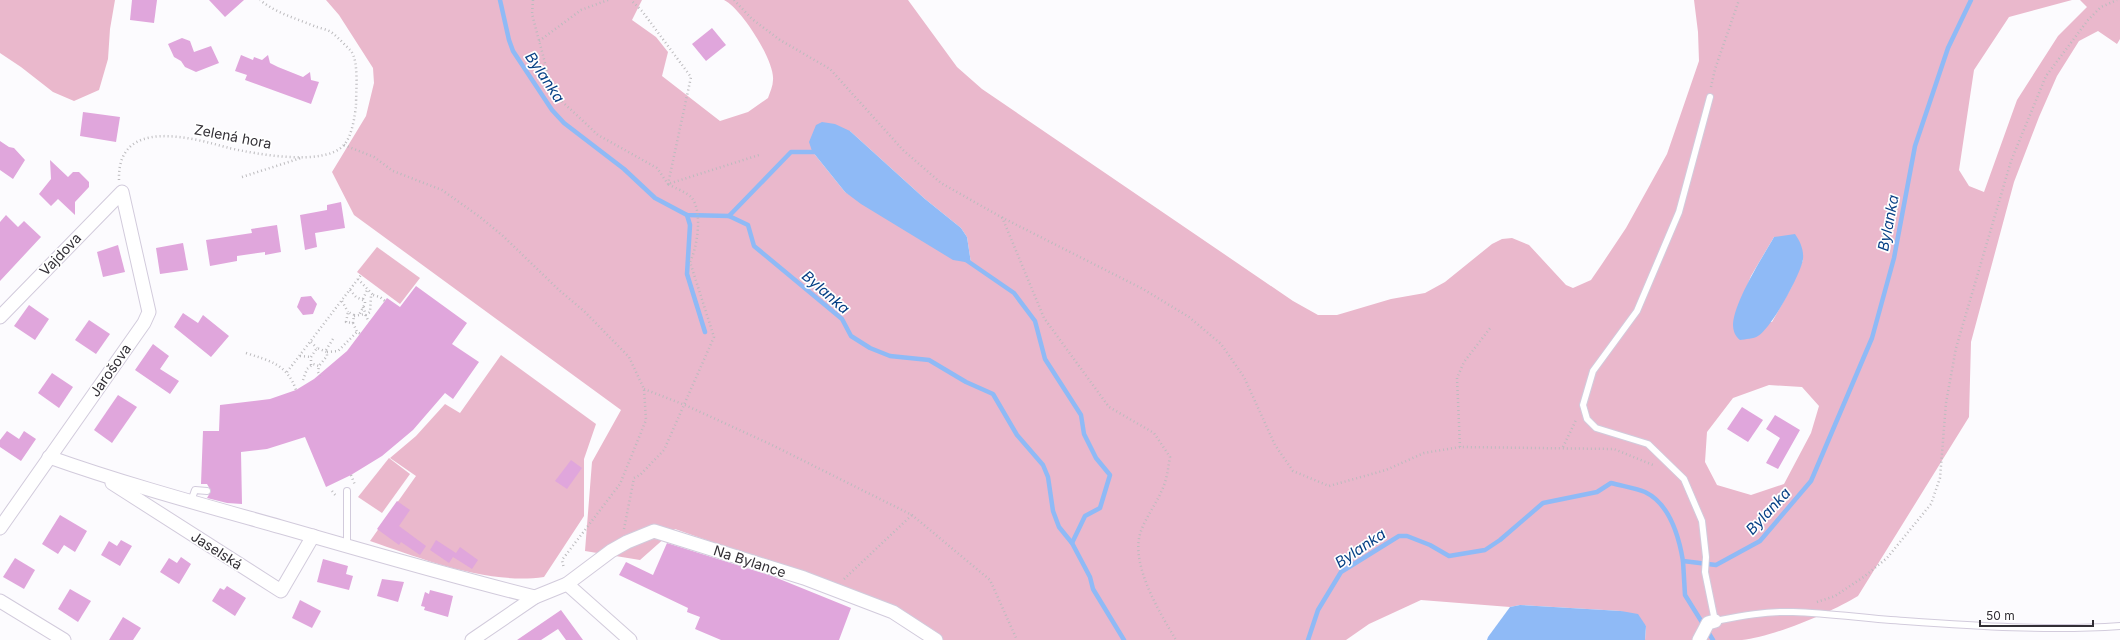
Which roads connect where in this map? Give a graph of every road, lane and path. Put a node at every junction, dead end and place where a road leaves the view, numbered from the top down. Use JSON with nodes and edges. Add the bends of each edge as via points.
{"nodes":[{"id":1,"x":260,"y":0,"type":"edge"},
{"id":2,"x":533,"y":0,"type":"edge"},
{"id":3,"x":608,"y":0,"type":"edge"},
{"id":4,"x":631,"y":0,"type":"edge"},
{"id":5,"x":734,"y":0,"type":"edge"},
{"id":6,"x":2117,"y":0,"type":"edge"},
{"id":7,"x":1737,"y":1,"type":"edge"},
{"id":8,"x":539,"y":41,"type":"junction"},
{"id":9,"x":1710,"y":97,"type":"joint"},
{"id":10,"x":344,"y":145,"type":"junction"},
{"id":11,"x":759,"y":155,"type":"dead end"},
{"id":12,"x":304,"y":157,"type":"junction"},
{"id":13,"x":242,"y":177,"type":"dead end"},
{"id":14,"x":668,"y":184,"type":"junction"},
{"id":15,"x":122,"y":192,"type":"junction"},
{"id":16,"x":1002,"y":217,"type":"junction"},
{"id":17,"x":361,"y":275,"type":"dead end"},
{"id":18,"x":358,"y":279,"type":"junction"},
{"id":19,"x":368,"y":288,"type":"junction"},
{"id":20,"x":350,"y":290,"type":"junction"},
{"id":21,"x":373,"y":295,"type":"junction"},
{"id":22,"x":342,"y":301,"type":"junction"},
{"id":23,"x":371,"y":301,"type":"junction"},
{"id":24,"x":385,"y":301,"type":"dead end"},
{"id":25,"x":364,"y":303,"type":"junction"},
{"id":26,"x":372,"y":306,"type":"junction"},
{"id":27,"x":348,"y":312,"type":"junction"},
{"id":28,"x":359,"y":315,"type":"junction"},
{"id":29,"x":366,"y":315,"type":"junction"},
{"id":30,"x":354,"y":316,"type":"junction"},
{"id":31,"x":0,"y":317,"type":"edge"},
{"id":32,"x":353,"y":322,"type":"junction"},
{"id":33,"x":369,"y":322,"type":"dead end"},
{"id":34,"x":1491,"y":327,"type":"dead end"},
{"id":35,"x":357,"y":332,"type":"junction"},
{"id":36,"x":361,"y":334,"type":"dead end"},
{"id":37,"x":333,"y":339,"type":"dead end"},
{"id":38,"x":310,"y":342,"type":"junction"},
{"id":39,"x":317,"y":348,"type":"junction"},
{"id":40,"x":326,"y":351,"type":"junction"},
{"id":41,"x":246,"y":353,"type":"dead end"},
{"id":42,"x":300,"y":356,"type":"junction"},
{"id":43,"x":311,"y":357,"type":"junction"},
{"id":44,"x":311,"y":365,"type":"junction"},
{"id":45,"x":319,"y":366,"type":"junction"},
{"id":46,"x":287,"y":372,"type":"junction"},
{"id":47,"x":320,"y":376,"type":"dead end"},
{"id":48,"x":303,"y":380,"type":"dead end"},
{"id":49,"x":644,"y":388,"type":"junction"},
{"id":50,"x":296,"y":390,"type":"dead end"},
{"id":51,"x":685,"y":405,"type":"junction"},
{"id":52,"x":1583,"y":405,"type":"junction"},
{"id":53,"x":1460,"y":447,"type":"junction"},
{"id":54,"x":1563,"y":447,"type":"junction"},
{"id":55,"x":49,"y":457,"type":"junction"},
{"id":56,"x":1656,"y":466,"type":"dead end"},
{"id":57,"x":99,"y":475,"type":"junction"},
{"id":58,"x":332,"y":490,"type":"dead end"},
{"id":59,"x":207,"y":491,"type":"dead end"},
{"id":60,"x":347,"y":491,"type":"dead end"},
{"id":61,"x":334,"y":494,"type":"dead end"},
{"id":62,"x":191,"y":501,"type":"junction"},
{"id":63,"x":912,"y":515,"type":"junction"},
{"id":64,"x":0,"y":528,"type":"edge"},
{"id":65,"x":313,"y":536,"type":"junction"},
{"id":66,"x":347,"y":546,"type":"junction"},
{"id":67,"x":621,"y":546,"type":"junction"},
{"id":68,"x":567,"y":584,"type":"junction"},
{"id":69,"x":833,"y":589,"type":"junction"},
{"id":70,"x":535,"y":597,"type":"junction"},
{"id":71,"x":0,"y":601,"type":"edge"},
{"id":72,"x":1814,"y":604,"type":"dead end"},
{"id":73,"x":2120,"y":626,"type":"edge"},
{"id":74,"x":1706,"y":629,"type":"edge"},
{"id":75,"x":64,"y":640,"type":"edge"},
{"id":76,"x":472,"y":640,"type":"edge"},
{"id":77,"x":630,"y":640,"type":"edge"},
{"id":78,"x":936,"y":640,"type":"edge"},
{"id":79,"x":1017,"y":640,"type":"edge"},
{"id":80,"x":1176,"y":640,"type":"edge"}],
"edges":[{"from":1,"to":10,"type":"path","via":[[271,10],[331,32],[352,52],[357,78],[356,109]]},
{"from":2,"to":8,"type":"path","via":[[532,14]]},
{"from":3,"to":8,"type":"path","via":[[581,10]]},
{"from":4,"to":14,"type":"path","via":[[691,77]]},
{"from":5,"to":16,"type":"path","via":[[752,19],[780,40],[830,70],[903,150],[941,183]]},
{"from":6,"to":72,"type":"path","via":[[2101,7],[2088,20],[2046,76],[2010,161],[1956,348],[1946,403],[1940,478],[1931,504],[1887,558],[1835,596]]},
{"from":7,"to":9,"type":"path","via":[[1714,68]]},
{"from":8,"to":14,"type":"path","via":[[553,94],[598,135],[657,168]]},
{"from":9,"to":52,"type":"lane","via":[[1679,212],[1637,311],[1593,371]]},
{"from":10,"to":12,"type":"path","name":"Zelená hora","via":[[332,154]]},
{"from":10,"to":49,"type":"path","via":[[374,157],[393,171],[442,190],[503,236],[629,357]]},
{"from":11,"to":14,"type":"path"},
{"from":12,"to":13,"type":"path"},
{"from":12,"to":15,"type":"path","name":"Zelená hora","via":[[253,153],[186,137],[152,136],[132,146],[121,159],[119,179]]},
{"from":14,"to":51,"type":"path","via":[[692,198],[698,215],[696,251],[690,262],[714,337]]},
{"from":15,"to":31,"type":"street","name":"Vajdova"},
{"from":15,"to":55,"type":"street","name":"Jarošova","via":[[149,312],[144,323]]},
{"from":16,"to":53,"type":"path","via":[[1143,289],[1188,317],[1221,344],[1244,377],[1275,445],[1293,471],[1329,486],[1386,470],[1424,453]]},
{"from":16,"to":80,"type":"path","via":[[1044,318],[1109,407],[1154,433],[1170,457],[1163,489],[1141,531],[1138,543],[1141,567],[1160,612]]},
{"from":17,"to":18,"type":"path"},
{"from":18,"to":19,"type":"path"},
{"from":18,"to":20,"type":"path"},
{"from":19,"to":21,"type":"path"},
{"from":19,"to":25,"type":"path"},
{"from":20,"to":22,"type":"path"},
{"from":20,"to":25,"type":"path"},
{"from":21,"to":23,"type":"path"},
{"from":21,"to":24,"type":"path"},
{"from":22,"to":27,"type":"path"},
{"from":22,"to":38,"type":"path"},
{"from":23,"to":25,"type":"path"},
{"from":23,"to":26,"type":"path"},
{"from":25,"to":26,"type":"path"},
{"from":25,"to":28,"type":"path"},
{"from":25,"to":29,"type":"path"},
{"from":26,"to":29,"type":"path"},
{"from":27,"to":30,"type":"path"},
{"from":27,"to":32,"type":"path","via":[[345,323]]},
{"from":28,"to":29,"type":"path"},
{"from":28,"to":30,"type":"path"},
{"from":29,"to":33,"type":"path"},
{"from":30,"to":32,"type":"path"},
{"from":32,"to":35,"type":"path"},
{"from":34,"to":53,"type":"path","via":[[1464,362],[1457,378]]},
{"from":35,"to":36,"type":"path"},
{"from":35,"to":40,"type":"path","via":[[341,349],[334,352]]},
{"from":37,"to":40,"type":"path"},
{"from":38,"to":39,"type":"path"},
{"from":38,"to":42,"type":"path"},
{"from":39,"to":40,"type":"path"},
{"from":39,"to":43,"type":"path"},
{"from":40,"to":45,"type":"path","via":[[327,356]]},
{"from":41,"to":46,"type":"path"},
{"from":42,"to":43,"type":"path"},
{"from":42,"to":46,"type":"path"},
{"from":43,"to":44,"type":"path"},
{"from":44,"to":45,"type":"path"},
{"from":44,"to":48,"type":"path"},
{"from":45,"to":47,"type":"path"},
{"from":46,"to":50,"type":"path"},
{"from":49,"to":51,"type":"path"},
{"from":49,"to":68,"type":"path","via":[[646,420],[620,484],[562,560]]},
{"from":51,"to":63,"type":"path"},
{"from":51,"to":67,"type":"path","via":[[664,450],[634,478]]},
{"from":52,"to":54,"type":"path"},
{"from":52,"to":74,"type":"lane","via":[[1587,419],[1596,428],[1648,444],[1684,479],[1702,521],[1706,557]]},
{"from":53,"to":54,"type":"path"},
{"from":54,"to":56,"type":"path","via":[[1614,450]]},
{"from":55,"to":57,"type":"street","name":"Jaselská"},
{"from":55,"to":64,"type":"street","name":"Jarošova"},
{"from":57,"to":62,"type":"street","name":"Jaselská","via":[[155,487]]},
{"from":57,"to":65,"type":"street","name":"Jaselská","via":[[281,591]]},
{"from":58,"to":61,"type":"path"},
{"from":59,"to":62,"type":"lane","via":[[195,490]]},
{"from":60,"to":66,"type":"lane"},
{"from":62,"to":65,"type":"street","name":"Jaselská"},
{"from":63,"to":69,"type":"path"},
{"from":63,"to":79,"type":"path","via":[[990,580]]},
{"from":65,"to":66,"type":"street","name":"Jaselská"},
{"from":66,"to":70,"type":"street","name":"Jaselská"},
{"from":67,"to":68,"type":"street","name":"Na Bylance"},
{"from":67,"to":69,"type":"street","name":"Na Bylance","via":[[654,531]]},
{"from":68,"to":70,"type":"street","name":"Na Bylance"},
{"from":68,"to":77,"type":"street"},
{"from":69,"to":78,"type":"street","name":"Na Bylance","via":[[893,612]]},
{"from":70,"to":76,"type":"street","name":"Na Bylance"},
{"from":71,"to":75,"type":"street"},
{"from":73,"to":74,"type":"lane","via":[[2080,628],[1980,625],[1792,612],[1745,615]]}]}
